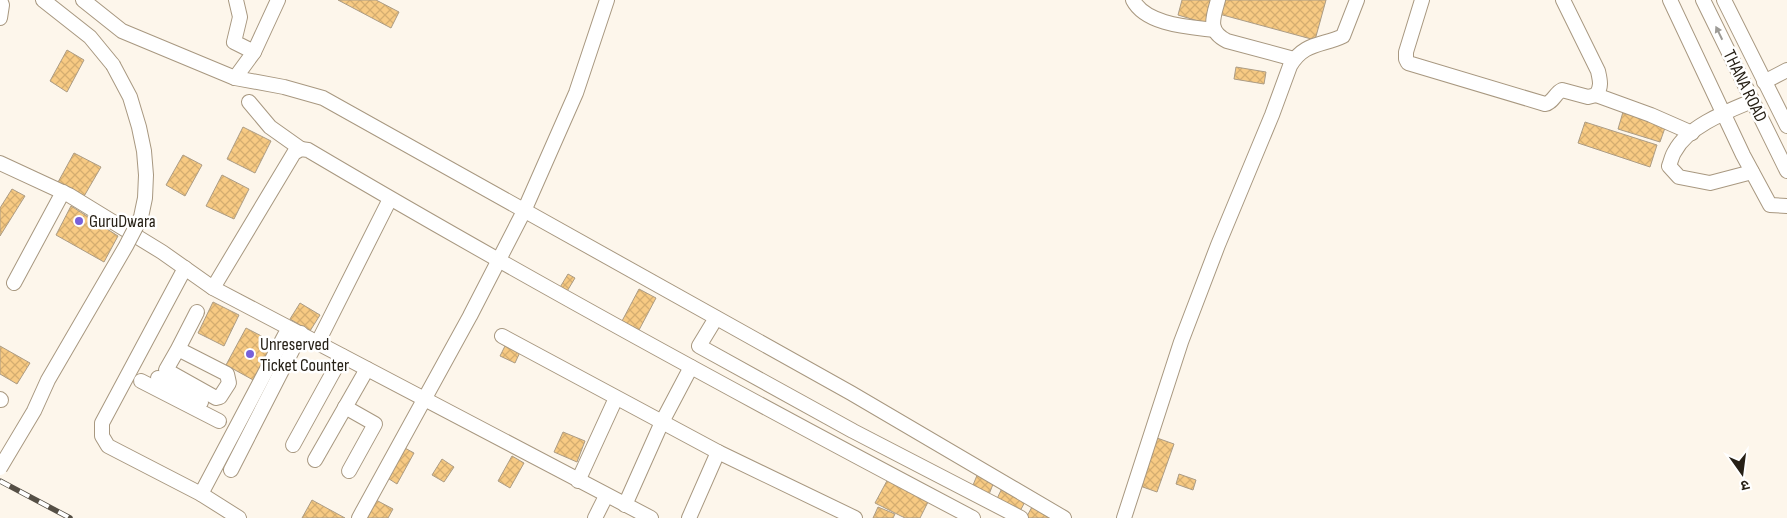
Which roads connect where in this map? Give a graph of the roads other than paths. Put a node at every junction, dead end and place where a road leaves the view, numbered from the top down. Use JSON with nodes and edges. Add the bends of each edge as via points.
{"nodes":[{"id":1,"x":0,"y":0,"type":"edge"},
{"id":2,"x":43,"y":0,"type":"edge"},
{"id":3,"x":83,"y":0,"type":"edge"},
{"id":4,"x":236,"y":0,"type":"edge"},
{"id":5,"x":278,"y":0,"type":"edge"},
{"id":6,"x":607,"y":0,"type":"edge"},
{"id":7,"x":1133,"y":0,"type":"edge"},
{"id":8,"x":1218,"y":0,"type":"edge"},
{"id":9,"x":1357,"y":0,"type":"edge"},
{"id":10,"x":1422,"y":0,"type":"edge"},
{"id":11,"x":1563,"y":0,"type":"edge"},
{"id":12,"x":1670,"y":0,"type":"edge"},
{"id":13,"x":1703,"y":0,"type":"edge"},
{"id":14,"x":1724,"y":0,"type":"edge"},
{"id":15,"x":0,"y":18,"type":"edge"},
{"id":16,"x":1214,"y":30,"type":"junction"},
{"id":17,"x":254,"y":52,"type":"junction"},
{"id":18,"x":1294,"y":59,"type":"junction"},
{"id":19,"x":1787,"y":70,"type":"edge"},
{"id":20,"x":235,"y":78,"type":"junction"},
{"id":21,"x":1764,"y":82,"type":"junction"},
{"id":22,"x":1596,"y":95,"type":"junction"},
{"id":23,"x":1752,"y":101,"type":"junction"},
{"id":24,"x":249,"y":102,"type":"dead end"},
{"id":25,"x":1725,"y":112,"type":"junction"},
{"id":26,"x":1787,"y":126,"type":"edge"},
{"id":27,"x":1692,"y":133,"type":"junction"},
{"id":28,"x":301,"y":149,"type":"junction"},
{"id":29,"x":0,"y":163,"type":"edge"},
{"id":30,"x":1787,"y":171,"type":"edge"},
{"id":31,"x":1752,"y":172,"type":"junction"},
{"id":32,"x":63,"y":192,"type":"junction"},
{"id":33,"x":390,"y":199,"type":"junction"},
{"id":34,"x":1787,"y":206,"type":"edge"},
{"id":35,"x":524,"y":211,"type":"junction"},
{"id":36,"x":499,"y":262,"type":"junction"},
{"id":37,"x":185,"y":268,"type":"junction"},
{"id":38,"x":14,"y":283,"type":"dead end"},
{"id":39,"x":213,"y":288,"type":"junction"},
{"id":40,"x":197,"y":312,"type":"dead end"},
{"id":41,"x":716,"y":318,"type":"junction"},
{"id":42,"x":301,"y":334,"type":"junction"},
{"id":43,"x":285,"y":335,"type":"dead end"},
{"id":44,"x":502,"y":336,"type":"dead end"},
{"id":45,"x":318,"y":342,"type":"junction"},
{"id":46,"x":699,"y":346,"type":"junction"},
{"id":47,"x":178,"y":349,"type":"junction"},
{"id":48,"x":342,"y":356,"type":"junction"},
{"id":49,"x":690,"y":366,"type":"junction"},
{"id":50,"x":367,"y":369,"type":"junction"},
{"id":51,"x":162,"y":374,"type":"junction"},
{"id":52,"x":128,"y":375,"type":"junction"},
{"id":53,"x":141,"y":381,"type":"junction"},
{"id":54,"x":616,"y":398,"type":"junction"},
{"id":55,"x":423,"y":399,"type":"junction"},
{"id":56,"x":345,"y":407,"type":"junction"},
{"id":57,"x":662,"y":422,"type":"junction"},
{"id":58,"x":293,"y":445,"type":"dead end"},
{"id":59,"x":718,"y":452,"type":"junction"},
{"id":60,"x":315,"y":460,"type":"dead end"},
{"id":61,"x":0,"y":468,"type":"edge"},
{"id":62,"x":231,"y":470,"type":"dead end"},
{"id":63,"x":349,"y":471,"type":"dead end"},
{"id":64,"x":578,"y":481,"type":"junction"},
{"id":65,"x":201,"y":494,"type":"junction"},
{"id":66,"x":606,"y":496,"type":"junction"},
{"id":67,"x":625,"y":505,"type":"junction"},
{"id":68,"x":238,"y":518,"type":"edge"},
{"id":69,"x":358,"y":518,"type":"edge"},
{"id":70,"x":595,"y":518,"type":"edge"},
{"id":71,"x":651,"y":518,"type":"edge"},
{"id":72,"x":689,"y":518,"type":"edge"},
{"id":73,"x":855,"y":518,"type":"edge"},
{"id":74,"x":973,"y":518,"type":"edge"},
{"id":75,"x":1021,"y":518,"type":"edge"},
{"id":76,"x":1064,"y":518,"type":"edge"},
{"id":77,"x":1124,"y":518,"type":"edge"}],
"edges":[{"from":1,"to":15,"type":"street"},
{"from":2,"to":61,"type":"street","bridge":true,"via":[[90,37],[113,65],[130,97],[144,151],[145,198],[141,216],[126,246]]},
{"from":3,"to":20,"type":"street","via":[[122,31]]},
{"from":4,"to":17,"type":"street","via":[[240,17],[234,42]]},
{"from":5,"to":17,"type":"street"},
{"from":6,"to":35,"type":"street","via":[[576,93]]},
{"from":7,"to":16,"type":"street","via":[[1150,16],[1168,24]]},
{"from":8,"to":16,"type":"street"},
{"from":9,"to":18,"type":"street","via":[[1343,36],[1313,44]]},
{"from":10,"to":22,"type":"street","via":[[1406,52],[1408,64],[1544,104],[1562,90],[1588,97]]},
{"from":11,"to":22,"type":"street","via":[[1598,71],[1601,82]]},
{"from":12,"to":25,"type":"street"},
{"from":23,"to":13,"type":"street","name":"THANA ROAD","one_way":true},
{"from":14,"to":21,"type":"street","name":"THANA ROAD"},
{"from":16,"to":18,"type":"street","via":[[1227,41]]},
{"from":17,"to":20,"type":"street"},
{"from":18,"to":77,"type":"street","via":[[1181,342]]},
{"from":19,"to":21,"type":"street"},
{"from":20,"to":35,"type":"street","via":[[323,98]]},
{"from":21,"to":26,"type":"street","name":"THANA ROAD"},
{"from":22,"to":27,"type":"street","via":[[1651,114]]},
{"from":23,"to":25,"type":"street"},
{"from":23,"to":30,"type":"street","name":"THANA ROAD"},
{"from":24,"to":28,"type":"street","via":[[270,127]]},
{"from":25,"to":27,"type":"street"},
{"from":25,"to":31,"type":"street"},
{"from":27,"to":31,"type":"street","via":[[1675,151],[1669,166],[1679,177],[1710,183]]},
{"from":28,"to":33,"type":"street","via":[[308,150]]},
{"from":28,"to":39,"type":"street","via":[[294,152]]},
{"from":29,"to":32,"type":"street"},
{"from":31,"to":34,"type":"street","via":[[1770,205]]},
{"from":32,"to":37,"type":"street"},
{"from":32,"to":38,"type":"street"},
{"from":33,"to":36,"type":"street"},
{"from":33,"to":45,"type":"street"},
{"from":35,"to":36,"type":"street"},
{"from":35,"to":41,"type":"street"},
{"from":36,"to":49,"type":"street"},
{"from":36,"to":55,"type":"street"},
{"from":37,"to":39,"type":"street"},
{"from":37,"to":52,"type":"street"},
{"from":39,"to":42,"type":"street"},
{"from":40,"to":47,"type":"street"},
{"from":41,"to":46,"type":"street"},
{"from":41,"to":76,"type":"street"},
{"from":42,"to":45,"type":"street"},
{"from":42,"to":62,"type":"street"},
{"from":43,"to":65,"type":"street"},
{"from":44,"to":54,"type":"street"},
{"from":45,"to":48,"type":"street"},
{"from":46,"to":49,"type":"street"},
{"from":46,"to":75,"type":"street"},
{"from":47,"to":51,"type":"street"},
{"from":47,"to":51,"type":"street","via":[[227,374],[229,383],[216,398]]},
{"from":48,"to":50,"type":"street"},
{"from":48,"to":58,"type":"street"},
{"from":49,"to":57,"type":"street"},
{"from":49,"to":74,"type":"street"},
{"from":50,"to":55,"type":"street"},
{"from":50,"to":56,"type":"street"},
{"from":51,"to":53,"type":"street"},
{"from":51,"to":53,"type":"street","via":[[223,418]]},
{"from":52,"to":53,"type":"street"},
{"from":52,"to":65,"type":"street","via":[[102,423],[102,436],[108,446]]},
{"from":54,"to":57,"type":"street"},
{"from":54,"to":64,"type":"street"},
{"from":55,"to":64,"type":"street"},
{"from":55,"to":69,"type":"street"},
{"from":56,"to":60,"type":"street"},
{"from":56,"to":63,"type":"street","via":[[375,424]]},
{"from":57,"to":59,"type":"street"},
{"from":57,"to":67,"type":"street"},
{"from":59,"to":72,"type":"street"},
{"from":59,"to":73,"type":"street"},
{"from":64,"to":66,"type":"street"},
{"from":65,"to":68,"type":"street"},
{"from":66,"to":67,"type":"street"},
{"from":66,"to":70,"type":"street"},
{"from":67,"to":71,"type":"street"}]}
